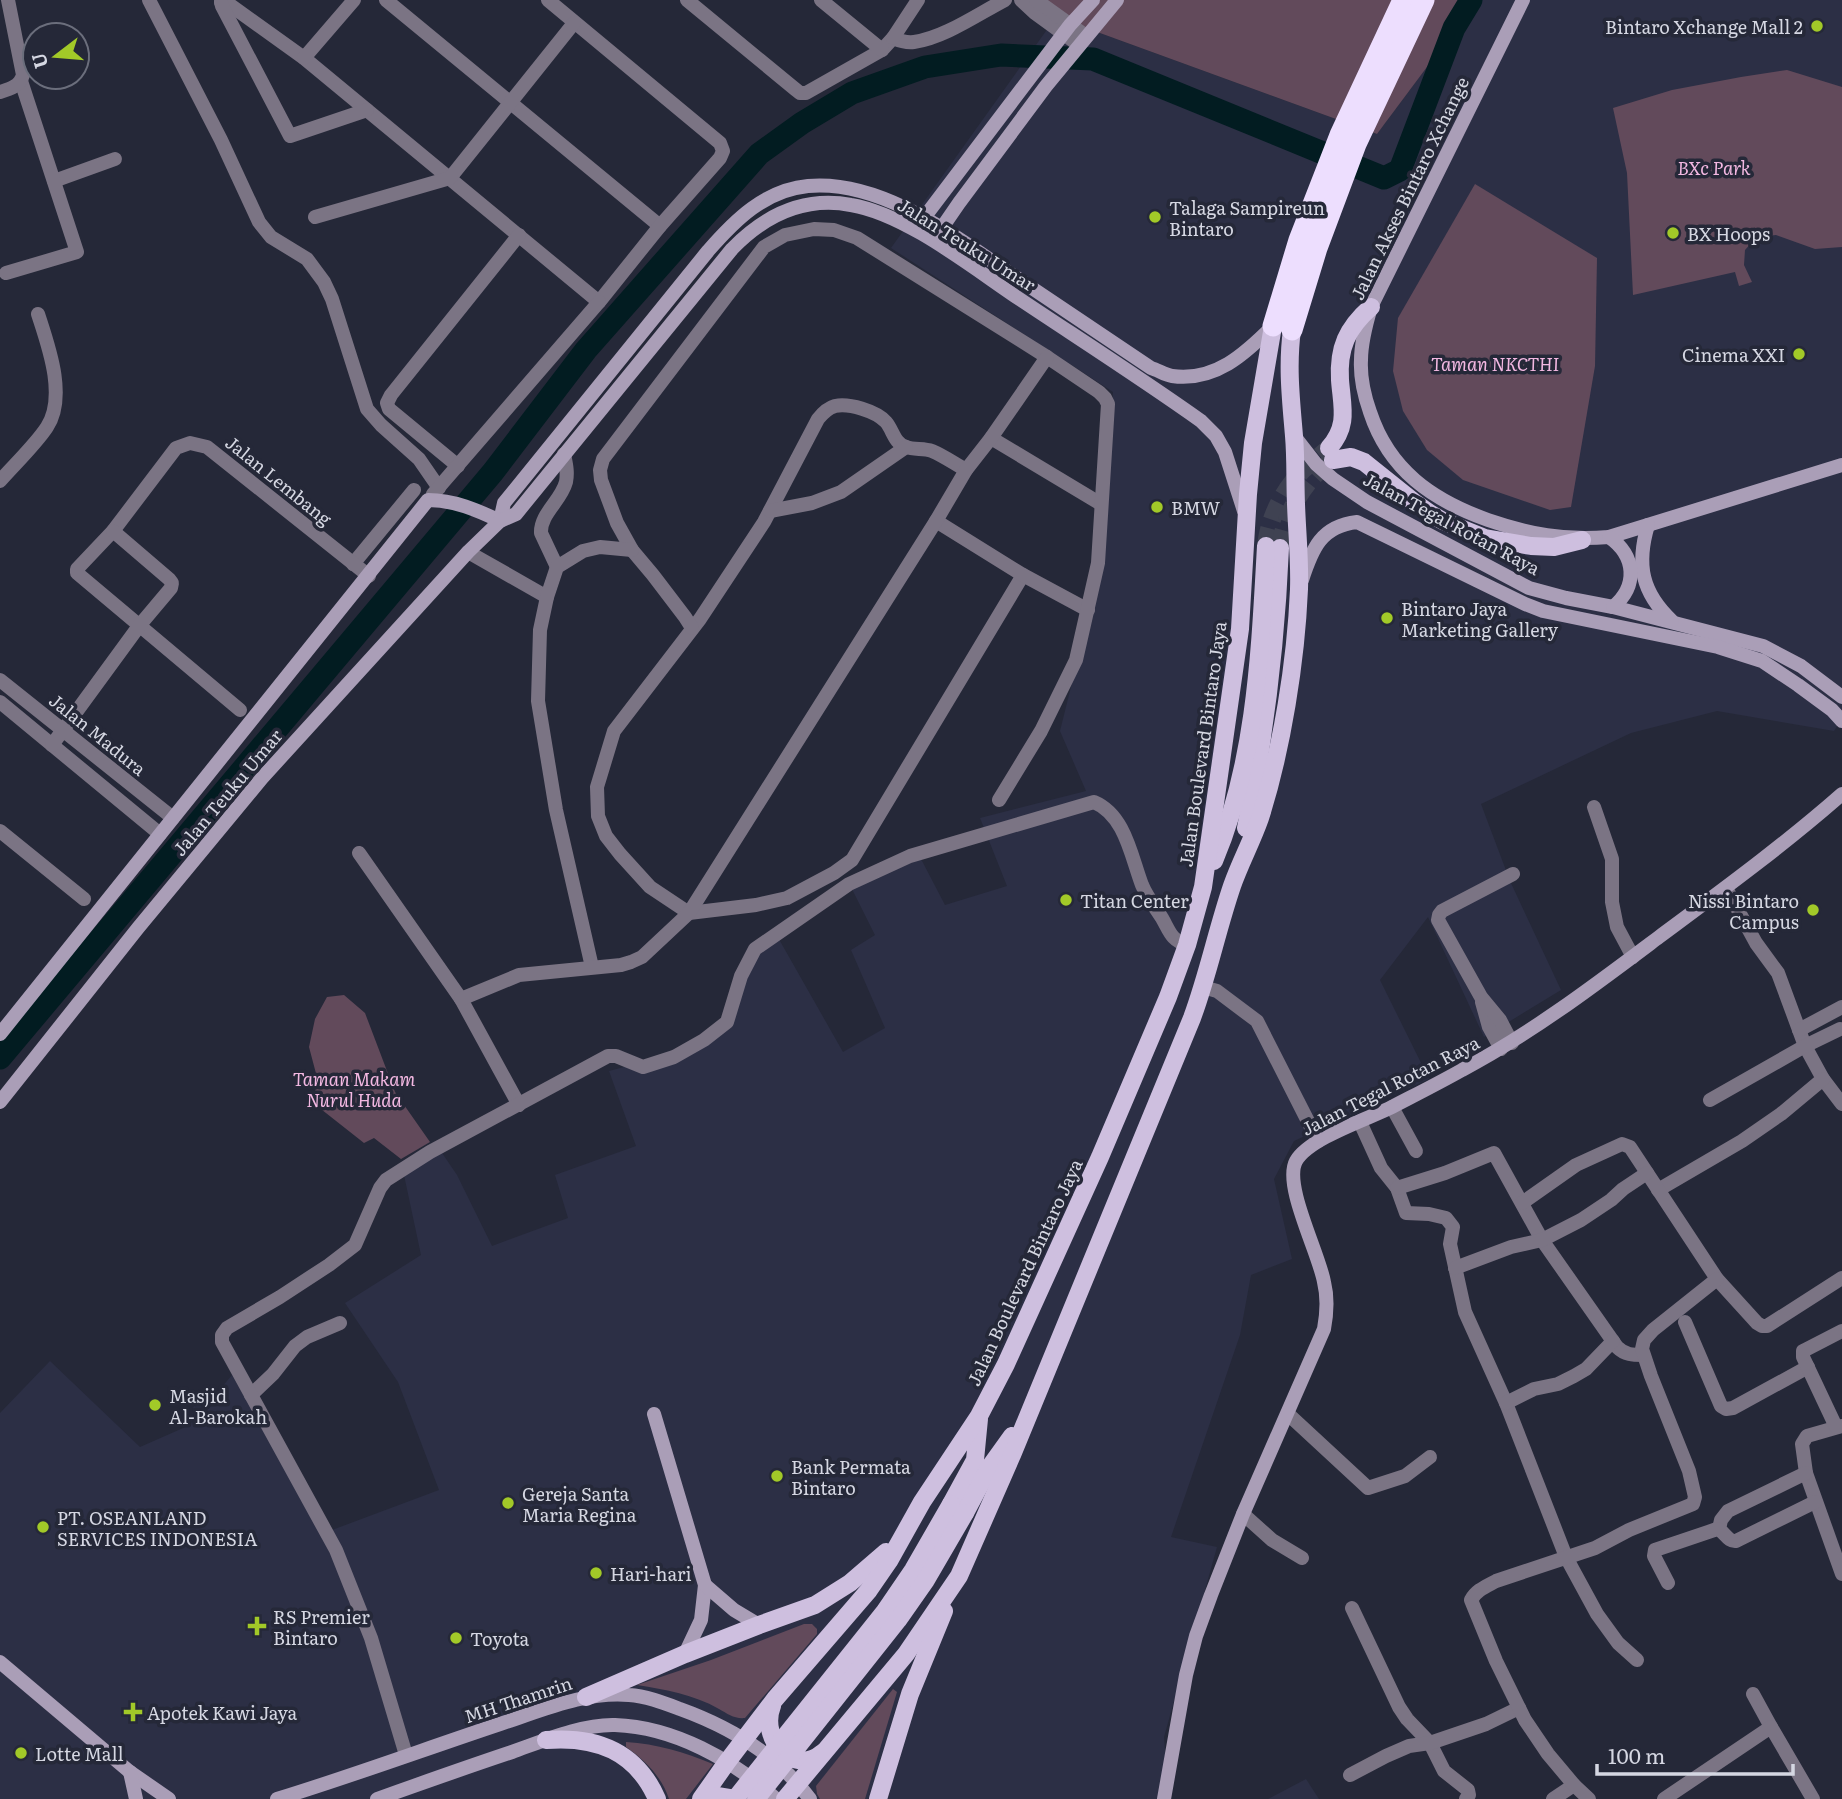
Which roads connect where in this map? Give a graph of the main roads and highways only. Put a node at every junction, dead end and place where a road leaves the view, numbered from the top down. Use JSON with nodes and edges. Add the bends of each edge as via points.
{"nodes":[{"id":1,"x":1093,"y":0,"type":"edge"},
{"id":2,"x":1116,"y":0,"type":"edge"},
{"id":3,"x":1403,"y":0,"type":"edge"},
{"id":4,"x":1424,"y":0,"type":"edge"},
{"id":5,"x":1523,"y":0,"type":"edge"},
{"id":6,"x":1348,"y":139,"type":"junction"},
{"id":7,"x":923,"y":217,"type":"junction"},
{"id":8,"x":915,"y":230,"type":"junction"},
{"id":9,"x":937,"y":235,"type":"junction"},
{"id":10,"x":1371,"y":307,"type":"junction"},
{"id":11,"x":1282,"y":328,"type":"junction"},
{"id":12,"x":1295,"y":437,"type":"junction"},
{"id":13,"x":1842,"y":465,"type":"edge"},
{"id":14,"x":1367,"y":502,"type":"junction"},
{"id":15,"x":1247,"y":519,"type":"junction"},
{"id":16,"x":500,"y":521,"type":"junction"},
{"id":17,"x":1357,"y":522,"type":"junction"},
{"id":18,"x":1648,"y":525,"type":"junction"},
{"id":19,"x":1609,"y":537,"type":"junction"},
{"id":20,"x":1582,"y":540,"type":"junction"},
{"id":21,"x":1299,"y":590,"type":"junction"},
{"id":22,"x":1613,"y":607,"type":"junction"},
{"id":23,"x":1671,"y":629,"type":"junction"},
{"id":24,"x":1842,"y":697,"type":"edge"},
{"id":25,"x":1842,"y":720,"type":"edge"},
{"id":26,"x":1842,"y":794,"type":"edge"},
{"id":27,"x":1232,"y":886,"type":"junction"},
{"id":28,"x":1203,"y":887,"type":"junction"},
{"id":29,"x":0,"y":1034,"type":"edge"},
{"id":30,"x":0,"y":1102,"type":"edge"},
{"id":31,"x":654,"y":1414,"type":"dead end"},
{"id":32,"x":1028,"y":1414,"type":"junction"},
{"id":33,"x":979,"y":1416,"type":"junction"},
{"id":34,"x":958,"y":1508,"type":"junction"},
{"id":35,"x":902,"y":1536,"type":"junction"},
{"id":36,"x":959,"y":1576,"type":"junction"},
{"id":37,"x":705,"y":1585,"type":"junction"},
{"id":38,"x":759,"y":1625,"type":"junction"},
{"id":39,"x":685,"y":1654,"type":"junction"},
{"id":40,"x":0,"y":1662,"type":"edge"},
{"id":41,"x":586,"y":1697,"type":"junction"},
{"id":42,"x":775,"y":1699,"type":"junction"},
{"id":43,"x":546,"y":1740,"type":"junction"},
{"id":44,"x":744,"y":1740,"type":"junction"},
{"id":45,"x":827,"y":1749,"type":"junction"},
{"id":46,"x":727,"y":1762,"type":"junction"},
{"id":47,"x":130,"y":1772,"type":"junction"},
{"id":48,"x":798,"y":1783,"type":"junction"},
{"id":49,"x":136,"y":1799,"type":"edge"},
{"id":50,"x":169,"y":1799,"type":"edge"},
{"id":51,"x":277,"y":1799,"type":"edge"},
{"id":52,"x":377,"y":1799,"type":"edge"},
{"id":53,"x":657,"y":1799,"type":"edge"},
{"id":54,"x":704,"y":1799,"type":"edge"},
{"id":55,"x":735,"y":1799,"type":"edge"},
{"id":56,"x":756,"y":1799,"type":"edge"},
{"id":57,"x":776,"y":1799,"type":"edge"},
{"id":58,"x":785,"y":1799,"type":"edge"},
{"id":59,"x":810,"y":1799,"type":"edge"},
{"id":60,"x":878,"y":1799,"type":"edge"},
{"id":61,"x":1164,"y":1799,"type":"edge"}],
"edges":[{"from":1,"to":7,"type":"main road"},
{"from":2,"to":9,"type":"main road","via":[[1046,86]]},
{"from":3,"to":6,"type":"highway"},
{"from":4,"to":6,"type":"highway"},
{"from":5,"to":10,"type":"main road","name":"Jalan Akses Bintaro Xchange"},
{"from":6,"to":11,"type":"highway","via":[[1329,189],[1299,240]]},
{"from":7,"to":8,"type":"main road"},
{"from":7,"to":9,"type":"main road","name":"Jalan Teuku Umar"},
{"from":7,"to":16,"type":"main road","name":"Jalan Teuku Umar","via":[[876,195],[833,185],[805,186],[759,203],[734,222],[699,261],[504,503]]},
{"from":8,"to":9,"type":"main road","name":"Jalan Teuku Umar"},
{"from":8,"to":16,"type":"main road","name":"Jalan Teuku Umar","via":[[871,209],[829,203],[790,209],[762,223],[732,249],[516,513]]},
{"from":9,"to":11,"type":"main road","name":"Jalan Teuku Umar","via":[[1171,376],[1221,369]]},
{"from":9,"to":15,"type":"main road","name":"Jalan Teuku Umar","via":[[1201,422],[1225,452]]},
{"from":10,"to":20,"type":"main road","name":"Jalan Akses Bintaro Xchange","via":[[1361,358],[1365,396],[1374,425],[1405,472],[1425,489],[1470,513],[1540,536]]},
{"from":10,"to":20,"type":"main road","via":[[1345,340],[1340,365],[1343,421],[1331,454],[1364,462],[1431,514],[1464,531],[1531,546],[1554,547]]},
{"from":11,"to":12,"type":"main road","name":"Jalan Boulevard Bintaro Jaya"},
{"from":11,"to":15,"type":"main road","name":"Jalan Boulevard Bintaro Jaya","via":[[1254,443]]},
{"from":12,"to":14,"type":"main road","name":"Jalan Tegal Rotan Raya","via":[[1324,471]]},
{"from":12,"to":21,"type":"main road","name":"Jalan Boulevard Bintaro Jaya"},
{"from":13,"to":18,"type":"main road","name":"Jalan Akses Bintaro Xchange"},
{"from":14,"to":17,"type":"main road","via":[[1357,505]]},
{"from":14,"to":22,"type":"main road","name":"Jalan Tegal Rotan Raya","via":[[1529,588]]},
{"from":15,"to":28,"type":"main road","name":"Jalan Boulevard Bintaro Jaya","via":[[1240,629]]},
{"from":16,"to":29,"type":"main road","name":"Jalan Teuku Umar","via":[[436,496]]},
{"from":16,"to":30,"type":"main road","name":"Jalan Teuku Umar","via":[[261,778]]},
{"from":17,"to":21,"type":"main road","via":[[1343,523],[1319,540]]},
{"from":17,"to":23,"type":"main road","name":"Jalan Tegal Rotan Raya","via":[[1543,611]]},
{"from":18,"to":19,"type":"main road","name":"Jalan Akses Bintaro Xchange"},
{"from":18,"to":23,"type":"main road","via":[[1642,553],[1644,580]]},
{"from":19,"to":20,"type":"main road","name":"Jalan Akses Bintaro Xchange"},
{"from":19,"to":22,"type":"main road","via":[[1623,550],[1630,566],[1629,585]]},
{"from":21,"to":27,"type":"main road","name":"Jalan Boulevard Bintaro Jaya","via":[[1288,690],[1270,782]]},
{"from":22,"to":23,"type":"main road","name":"Jalan Tegal Rotan Raya"},
{"from":23,"to":24,"type":"main road","name":"Jalan Tegal Rotan Raya","via":[[1763,646],[1801,666]]},
{"from":23,"to":25,"type":"main road","name":"Jalan Tegal Rotan Raya","via":[[1762,662]]},
{"from":26,"to":61,"type":"main road","name":"Jalan Tegal Rotan Raya","via":[[1726,888],[1538,1026],[1392,1107],[1318,1141],[1297,1159],[1293,1184],[1324,1280],[1327,1316],[1196,1636]]},
{"from":27,"to":28,"type":"main road","via":[[1267,713],[1275,636],[1273,547],[1242,772],[1221,845]]},
{"from":27,"to":32,"type":"main road","name":"Jalan Boulevard Bintaro Jaya","via":[[1192,1018]]},
{"from":28,"to":33,"type":"main road","name":"Jalan Boulevard Bintaro Jaya","via":[[1187,946],[1152,1038]]},
{"from":31,"to":37,"type":"main road"},
{"from":32,"to":34,"type":"main road","name":"Jalan Boulevard Bintaro Jaya"},
{"from":32,"to":36,"type":"main road","name":"Jalan Boulevard Bintaro Jaya"},
{"from":33,"to":34,"type":"main road","name":"Jalan Boulevard Bintaro Jaya","via":[[975,1460]]},
{"from":33,"to":35,"type":"main road","name":"Jalan Boulevard Bintaro Jaya"},
{"from":34,"to":55,"type":"main road","name":"Jalan Boulevard Bintaro Jaya","bridge":true,"via":[[885,1611]]},
{"from":34,"to":56,"type":"main road","name":"Jalan Boulevard Bintaro Jaya","bridge":true,"via":[[932,1570],[898,1620]]},
{"from":35,"to":38,"type":"main road","via":[[839,1592]]},
{"from":35,"to":42,"type":"main road","name":"Jalan Boulevard Bintaro Jaya","via":[[869,1590]]},
{"from":36,"to":45,"type":"main road","name":"Jalan Boulevard Bintaro Jaya","via":[[906,1654]]},
{"from":36,"to":60,"type":"main road","via":[[910,1694]]},
{"from":37,"to":38,"type":"main road"},
{"from":37,"to":39,"type":"main road","via":[[701,1620]]},
{"from":38,"to":39,"type":"main road"},
{"from":39,"to":41,"type":"main road"},
{"from":40,"to":47,"type":"main road"},
{"from":41,"to":44,"type":"main road","name":"MH Thamrin","via":[[629,1695],[664,1703]]},
{"from":41,"to":51,"type":"main road","name":"MH Thamrin"},
{"from":42,"to":44,"type":"main road","name":"Jalan Boulevard Bintaro Jaya"},
{"from":42,"to":45,"type":"main road","via":[[768,1718],[777,1747],[794,1758],[808,1760]]},
{"from":43,"to":46,"type":"main road","via":[[613,1725],[646,1729]]},
{"from":43,"to":52,"type":"main road"},
{"from":43,"to":53,"type":"main road","via":[[582,1740],[608,1747],[640,1771]]},
{"from":44,"to":46,"type":"main road","name":"Jalan Boulevard Bintaro Jaya"},
{"from":44,"to":48,"type":"main road","name":"MH Thamrin"},
{"from":45,"to":48,"type":"main road","name":"Jalan Boulevard Bintaro Jaya"},
{"from":46,"to":54,"type":"main road","name":"Jalan Boulevard Bintaro Jaya"},
{"from":46,"to":57,"type":"main road"},
{"from":47,"to":49,"type":"main road"},
{"from":47,"to":50,"type":"main road"},
{"from":48,"to":58,"type":"main road","name":"Jalan Boulevard Bintaro Jaya"},
{"from":48,"to":59,"type":"main road","name":"MH Thamrin"},
{"from":54,"to":55,"type":"main road"}]}
